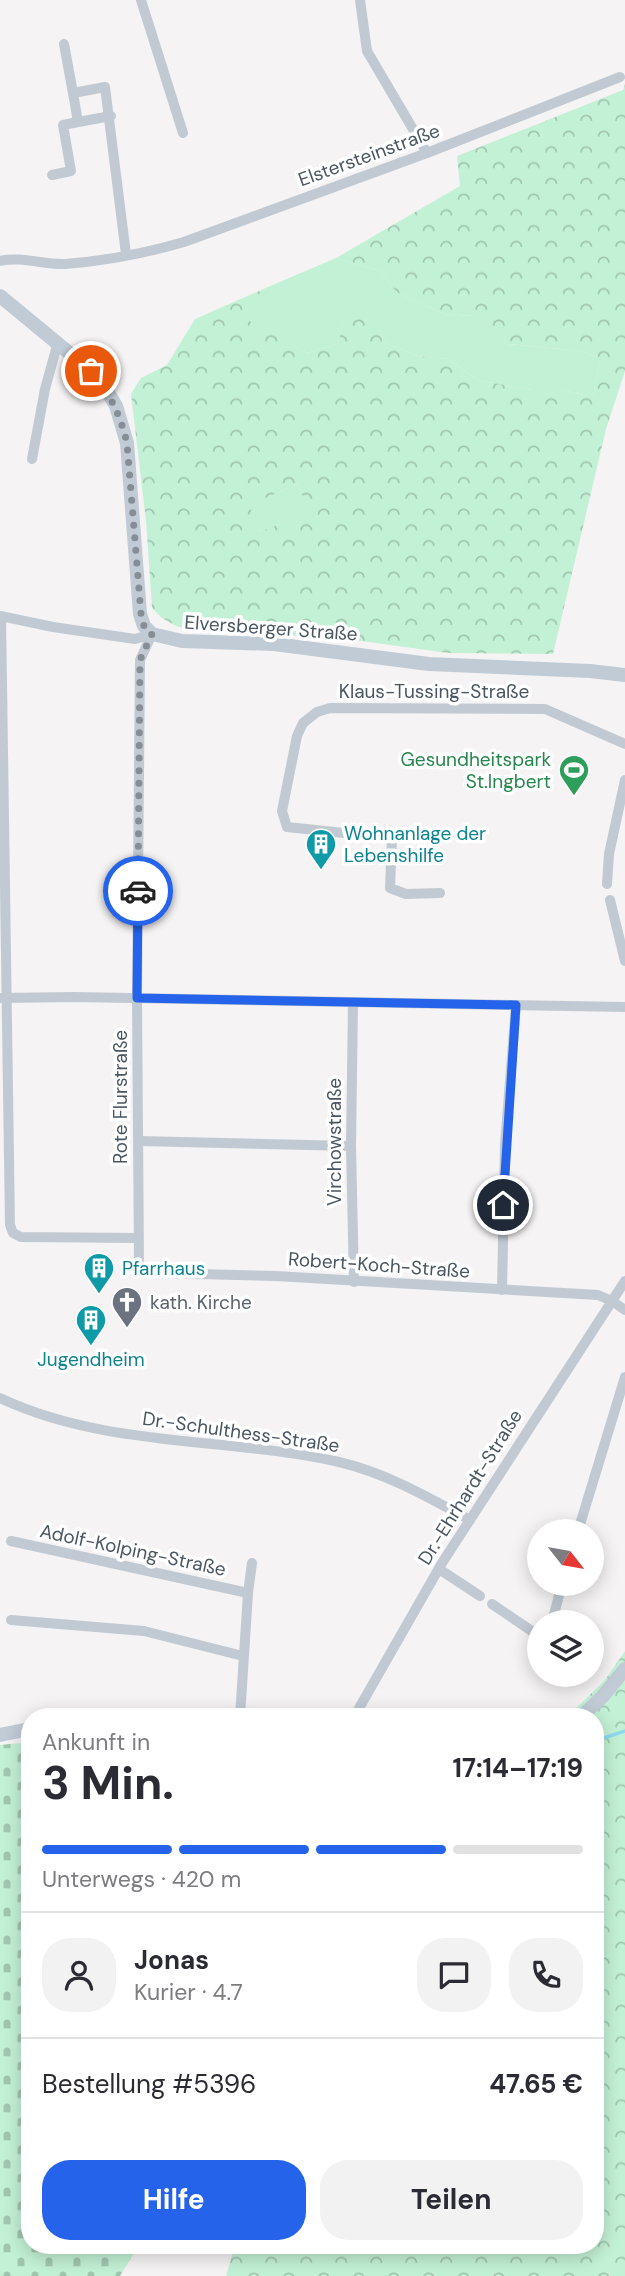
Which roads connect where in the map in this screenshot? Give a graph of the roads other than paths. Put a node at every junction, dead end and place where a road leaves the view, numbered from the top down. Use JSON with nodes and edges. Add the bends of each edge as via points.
{"nodes":[{"id":1,"x":141,"y":0,"type":"edge"},
{"id":2,"x":360,"y":0,"type":"edge"},
{"id":3,"x":64,"y":44,"type":"dead end"},
{"id":4,"x":620,"y":77,"type":"dead end"},
{"id":5,"x":73,"y":93,"type":"junction"},
{"id":6,"x":111,"y":116,"type":"junction"},
{"id":7,"x":78,"y":122,"type":"junction"},
{"id":8,"x":183,"y":134,"type":"dead end"},
{"id":9,"x":426,"y":153,"type":"junction"},
{"id":10,"x":52,"y":174,"type":"dead end"},
{"id":11,"x":126,"y":254,"type":"junction"},
{"id":12,"x":0,"y":261,"type":"edge"},
{"id":13,"x":1,"y":299,"type":"edge"},
{"id":14,"x":58,"y":342,"type":"junction"},
{"id":15,"x":32,"y":459,"type":"dead end"},
{"id":16,"x":1,"y":616,"type":"edge"},
{"id":17,"x":152,"y":634,"type":"junction"},
{"id":18,"x":625,"y":675,"type":"edge"},
{"id":19,"x":625,"y":744,"type":"edge"},
{"id":20,"x":625,"y":780,"type":"edge"},
{"id":21,"x":607,"y":884,"type":"dead end"},
{"id":22,"x":440,"y":893,"type":"dead end"},
{"id":23,"x":610,"y":900,"type":"dead end"},
{"id":24,"x":625,"y":961,"type":"edge"},
{"id":25,"x":4,"y":998,"type":"edge"},
{"id":26,"x":137,"y":998,"type":"junction"},
{"id":27,"x":353,"y":1002,"type":"junction"},
{"id":28,"x":516,"y":1005,"type":"junction"},
{"id":29,"x":625,"y":1007,"type":"edge"},
{"id":30,"x":138,"y":1141,"type":"junction"},
{"id":31,"x":351,"y":1146,"type":"junction"},
{"id":32,"x":4,"y":1171,"type":"edge"},
{"id":33,"x":138,"y":1238,"type":"junction"},
{"id":34,"x":143,"y":1268,"type":"joint"},
{"id":35,"x":625,"y":1281,"type":"edge"},
{"id":36,"x":354,"y":1282,"type":"junction"},
{"id":37,"x":502,"y":1290,"type":"junction"},
{"id":38,"x":612,"y":1301,"type":"junction"},
{"id":39,"x":625,"y":1310,"type":"edge"},
{"id":40,"x":625,"y":1377,"type":"edge"},
{"id":41,"x":0,"y":1398,"type":"edge"},
{"id":42,"x":582,"y":1519,"type":"edge"},
{"id":43,"x":470,"y":1520,"type":"junction"},
{"id":44,"x":11,"y":1541,"type":"dead end"},
{"id":45,"x":252,"y":1563,"type":"dead end"},
{"id":46,"x":439,"y":1569,"type":"junction"},
{"id":47,"x":248,"y":1593,"type":"junction"},
{"id":48,"x":480,"y":1596,"type":"dead end"},
{"id":49,"x":492,"y":1604,"type":"dead end"},
{"id":50,"x":11,"y":1620,"type":"dead end"},
{"id":51,"x":527,"y":1628,"type":"edge"},
{"id":52,"x":243,"y":1656,"type":"junction"},
{"id":53,"x":625,"y":1669,"type":"edge"},
{"id":54,"x":240,"y":1708,"type":"edge"},
{"id":55,"x":359,"y":1708,"type":"edge"},
{"id":56,"x":590,"y":1708,"type":"edge"},
{"id":57,"x":21,"y":1731,"type":"edge"},
{"id":58,"x":0,"y":1735,"type":"edge"}],
"edges":[{"from":1,"to":8,"type":"street"},
{"from":2,"to":9,"type":"street","via":[[367,51]]},
{"from":3,"to":5,"type":"street"},
{"from":4,"to":9,"type":"street","name":"Elstersteinstraße"},
{"from":5,"to":6,"type":"street","via":[[105,87]]},
{"from":5,"to":7,"type":"street"},
{"from":6,"to":7,"type":"street"},
{"from":6,"to":11,"type":"street"},
{"from":7,"to":10,"type":"street","via":[[63,125],[71,171]]},
{"from":9,"to":11,"type":"street","name":"Elstersteinstraße","via":[[195,238]]},
{"from":11,"to":12,"type":"street","name":"Elstersteinstraße","via":[[65,264]]},
{"from":13,"to":14,"type":"main road"},
{"from":14,"to":15,"type":"street"},
{"from":14,"to":17,"type":"main road","via":[[106,389],[122,423],[141,614]]},
{"from":16,"to":17,"type":"street","via":[[135,639]]},
{"from":16,"to":25,"type":"street"},
{"from":17,"to":18,"type":"main road","name":"Elversberger Straße","via":[[181,641],[274,644],[429,664]]},
{"from":17,"to":26,"type":"street","name":"Rote Flurstraße","via":[[140,660]]},
{"from":19,"to":22,"type":"street","name":"Klaus-Tussing-Straße","via":[[545,709],[330,708],[303,723],[282,811],[287,827],[392,838],[390,888],[406,894]]},
{"from":20,"to":21,"type":"street"},
{"from":23,"to":24,"type":"street"},
{"from":25,"to":26,"type":"street"},
{"from":25,"to":32,"type":"street"},
{"from":26,"to":27,"type":"street"},
{"from":26,"to":30,"type":"street","name":"Rote Flurstraße"},
{"from":27,"to":28,"type":"street"},
{"from":27,"to":31,"type":"street","name":"Virchowstraße"},
{"from":28,"to":29,"type":"street"},
{"from":28,"to":37,"type":"street","via":[[505,1145]]},
{"from":30,"to":31,"type":"street"},
{"from":30,"to":33,"type":"street","name":"Rote Flurstraße"},
{"from":31,"to":36,"type":"street","name":"Virchowstraße"},
{"from":32,"to":33,"type":"street","via":[[13,1233],[21,1237]]},
{"from":33,"to":34,"type":"street","name":"Rote Flurstraße"},
{"from":34,"to":36,"type":"street","name":"Robert-Koch-Straße","via":[[159,1273]]},
{"from":35,"to":38,"type":"street","name":"Dr.-Ehrhardt-Straße"},
{"from":36,"to":37,"type":"street","name":"Robert-Koch-Straße"},
{"from":37,"to":38,"type":"street","name":"Robert-Koch-Straße","via":[[598,1295]]},
{"from":38,"to":39,"type":"street"},
{"from":38,"to":43,"type":"street","name":"Dr.-Ehrhardt-Straße"},
{"from":40,"to":42,"type":"street"},
{"from":41,"to":43,"type":"street","name":"Dr.-Schulthess-Straße","via":[[48,1417],[114,1432],[348,1465],[385,1476]]},
{"from":43,"to":46,"type":"street","name":"Dr.-Ehrhardt-Straße"},
{"from":44,"to":47,"type":"street","name":"Adolf-Kolping-Straße"},
{"from":45,"to":47,"type":"street"},
{"from":46,"to":48,"type":"street"},
{"from":46,"to":55,"type":"street","name":"Dr.-Ehrhardt-Straße"},
{"from":47,"to":52,"type":"street"},
{"from":49,"to":51,"type":"street"},
{"from":50,"to":52,"type":"street","via":[[144,1631]]},
{"from":52,"to":54,"type":"street"},
{"from":53,"to":56,"type":"main road"},
{"from":57,"to":58,"type":"main road"}]}
